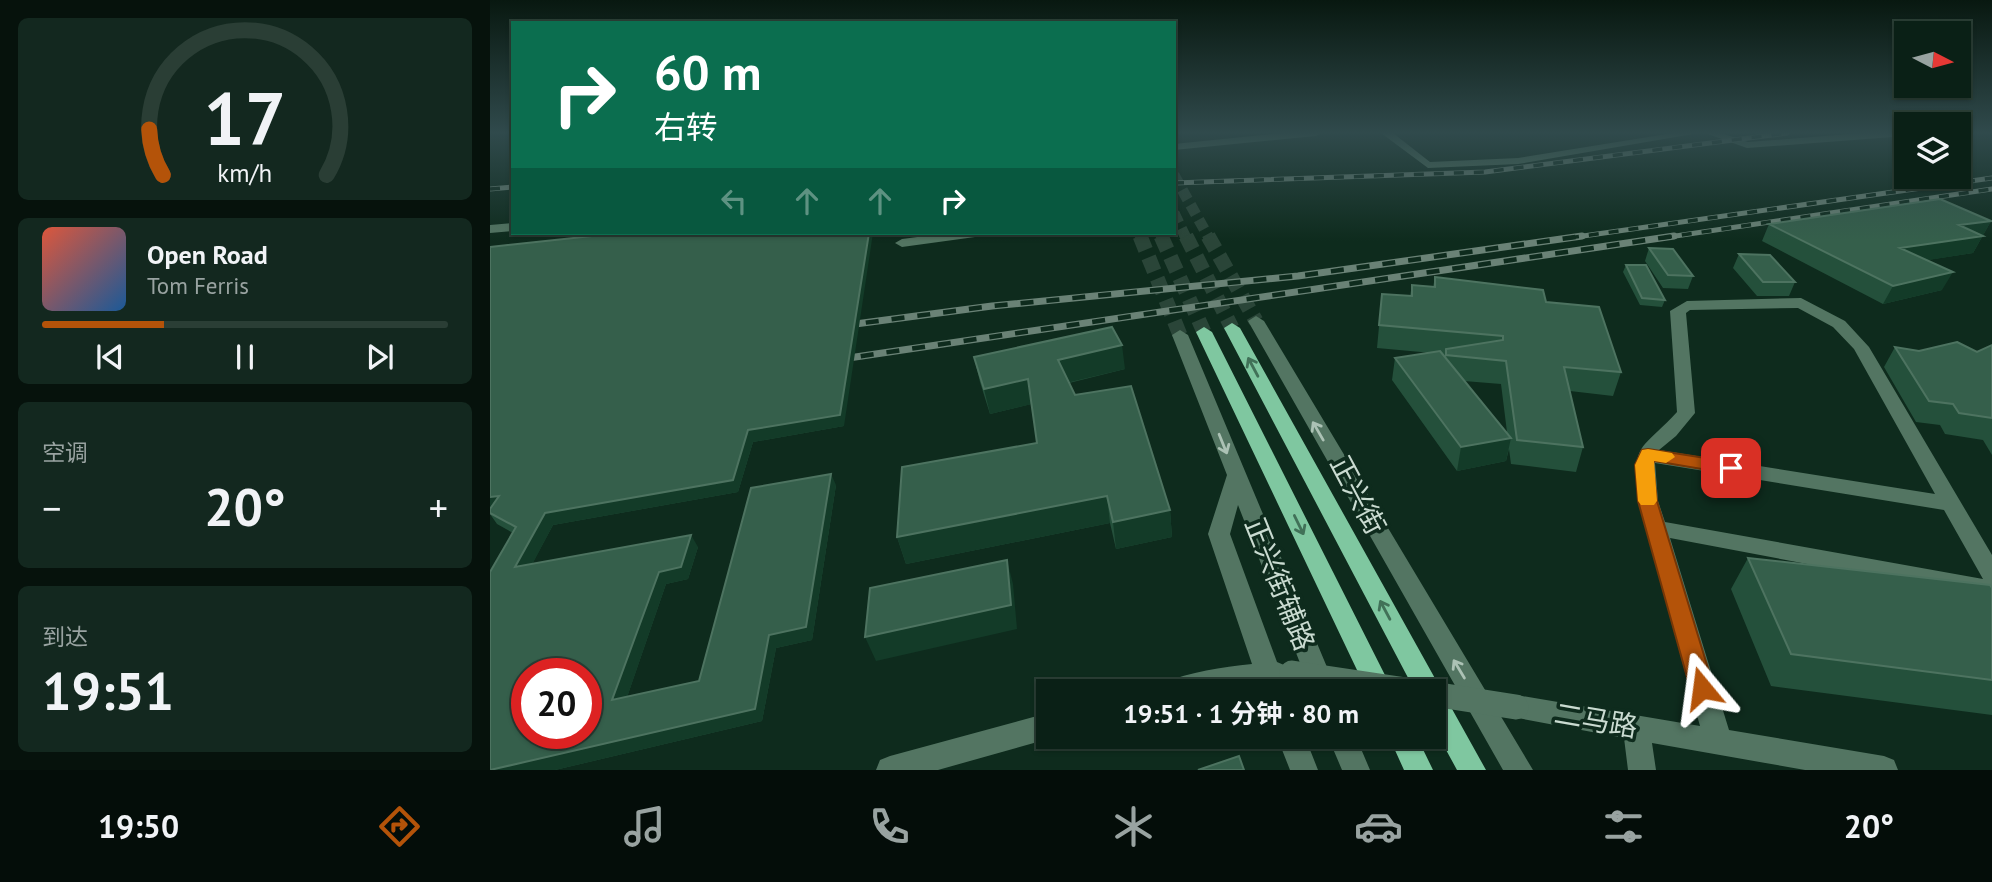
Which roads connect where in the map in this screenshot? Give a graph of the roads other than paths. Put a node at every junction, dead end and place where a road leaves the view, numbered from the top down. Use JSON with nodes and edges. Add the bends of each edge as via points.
{"nodes":[{"id":1,"x":511,"y":227,"type":"edge"},
{"id":2,"x":490,"y":229,"type":"edge"},
{"id":3,"x":960,"y":235,"type":"edge"},
{"id":4,"x":902,"y":243,"type":"dead end"},
{"id":5,"x":1256,"y":321,"type":"tunnel mouth"},
{"id":6,"x":1232,"y":328,"type":"tunnel mouth"},
{"id":7,"x":1204,"y":332,"type":"tunnel mouth"},
{"id":8,"x":1180,"y":335,"type":"tunnel mouth"},
{"id":9,"x":1648,"y":454,"type":"junction"},
{"id":10,"x":1236,"y":476,"type":"junction"},
{"id":11,"x":1951,"y":504,"type":"junction"},
{"id":12,"x":1656,"y":528,"type":"junction"},
{"id":13,"x":1992,"y":575,"type":"edge"},
{"id":14,"x":1992,"y":590,"type":"edge"},
{"id":15,"x":1216,"y":679,"type":"edge"},
{"id":16,"x":1278,"y":679,"type":"edge"},
{"id":17,"x":1319,"y":679,"type":"edge"},
{"id":18,"x":1374,"y":679,"type":"edge"},
{"id":19,"x":1423,"y":679,"type":"edge"},
{"id":20,"x":1446,"y":697,"type":"edge"},
{"id":21,"x":1446,"y":721,"type":"edge"},
{"id":22,"x":1636,"y":727,"type":"junction"},
{"id":23,"x":1036,"y":729,"type":"edge"},
{"id":24,"x":1718,"y":741,"type":"junction"},
{"id":25,"x":1296,"y":749,"type":"edge"},
{"id":26,"x":1347,"y":749,"type":"edge"},
{"id":27,"x":1409,"y":749,"type":"edge"},
{"id":28,"x":890,"y":770,"type":"edge"},
{"id":29,"x":1304,"y":770,"type":"edge"},
{"id":30,"x":1356,"y":770,"type":"edge"},
{"id":31,"x":1419,"y":770,"type":"edge"},
{"id":32,"x":1472,"y":770,"type":"edge"},
{"id":33,"x":1518,"y":770,"type":"edge"},
{"id":34,"x":1642,"y":770,"type":"edge"},
{"id":35,"x":1884,"y":770,"type":"edge"}],
"edges":[{"from":1,"to":2,"type":"street"},
{"from":3,"to":4,"type":"street"},
{"from":33,"to":5,"type":"street","one_way":true},
{"from":19,"to":6,"type":"main road","name":"正兴街","one_way":true},
{"from":7,"to":18,"type":"main road","one_way":true},
{"from":8,"to":10,"type":"street","name":"正兴街辅路","one_way":true},
{"from":9,"to":11,"type":"street"},
{"from":9,"to":11,"type":"street","via":[[1686,413],[1678,312],[1687,306],[1801,303],[1839,324],[1861,347]]},
{"from":9,"to":12,"type":"street","via":[[1644,465]]},
{"from":10,"to":16,"type":"street","name":"正兴街辅路","via":[[1219,534]]},
{"from":10,"to":17,"type":"street","name":"正兴街辅路"},
{"from":11,"to":13,"type":"street"},
{"from":12,"to":14,"type":"street"},
{"from":12,"to":24,"type":"street"},
{"from":15,"to":16,"type":"street"},
{"from":20,"to":22,"type":"street","name":"二马路","bridge":true},
{"from":21,"to":32,"type":"main road","name":"正兴街"},
{"from":22,"to":24,"type":"street","name":"二马路"},
{"from":22,"to":34,"type":"street"},
{"from":23,"to":28,"type":"street"},
{"from":24,"to":35,"type":"street","name":"二马路"},
{"from":25,"to":29,"type":"street"},
{"from":26,"to":30,"type":"street"},
{"from":27,"to":31,"type":"main road"}]}
